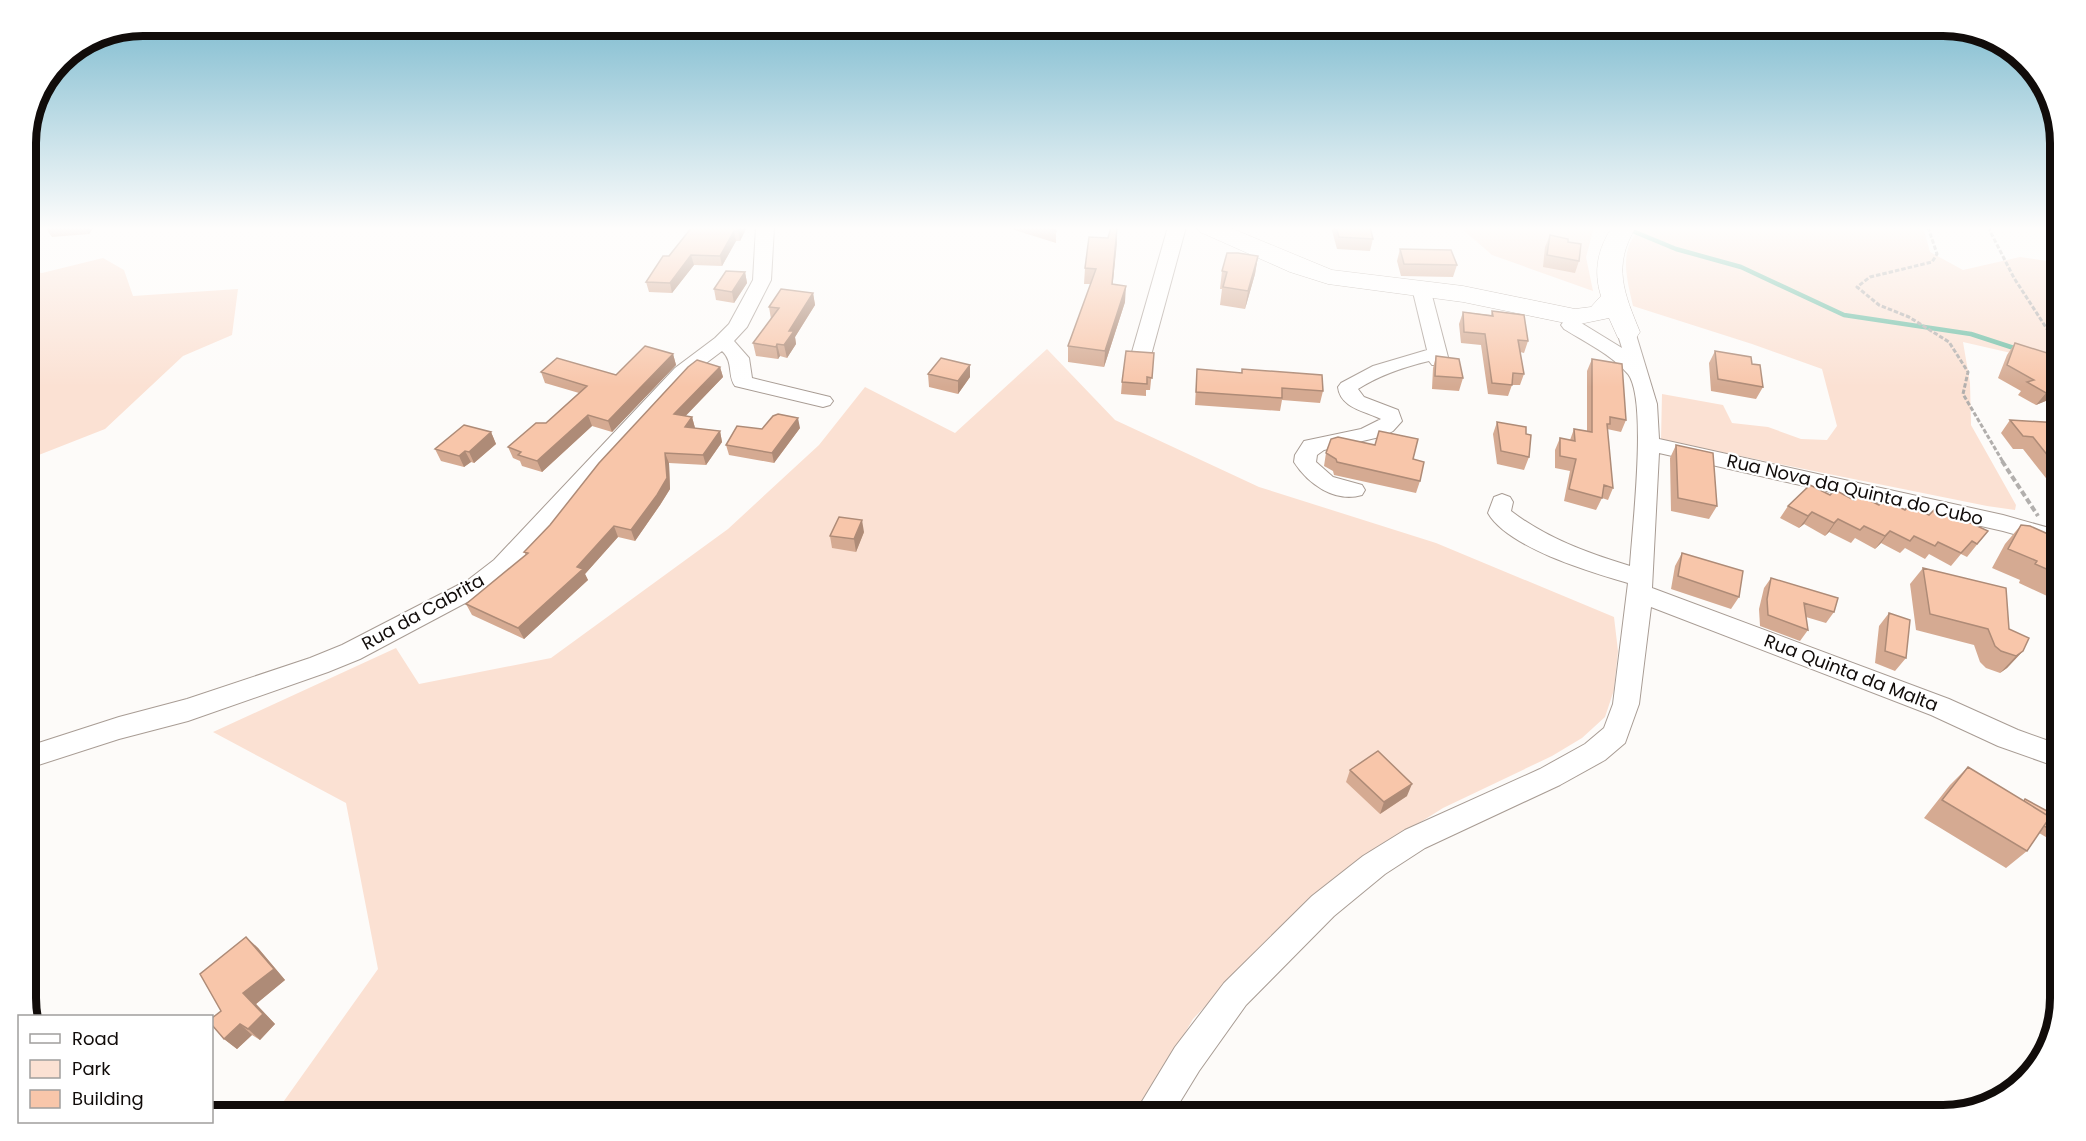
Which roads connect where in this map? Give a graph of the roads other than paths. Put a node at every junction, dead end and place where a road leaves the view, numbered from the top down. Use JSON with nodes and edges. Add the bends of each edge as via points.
{"nodes":[{"id":1,"x":762,"y":280,"type":"edge"},
{"id":2,"x":1162,"y":280,"type":"edge"},
{"id":3,"x":1355,"y":280,"type":"edge"},
{"id":4,"x":1609,"y":280,"type":"edge"},
{"id":5,"x":1421,"y":288,"type":"junction"},
{"id":6,"x":1613,"y":296,"type":"junction"},
{"id":7,"x":1578,"y":321,"type":"junction"},
{"id":8,"x":1627,"y":332,"type":"junction"},
{"id":9,"x":722,"y":342,"type":"junction"},
{"id":10,"x":1140,"y":359,"type":"edge"},
{"id":11,"x":1641,"y":375,"type":"junction"},
{"id":12,"x":823,"y":401,"type":"dead end"},
{"id":13,"x":1649,"y":444,"type":"junction"},
{"id":14,"x":1354,"y":490,"type":"dead end"},
{"id":15,"x":1502,"y":502,"type":"dead end"},
{"id":16,"x":2050,"y":536,"type":"edge"},
{"id":17,"x":1640,"y":585,"type":"junction"},
{"id":18,"x":2050,"y":753,"type":"edge"},
{"id":19,"x":36,"y":755,"type":"edge"},
{"id":20,"x":1160,"y":1105,"type":"edge"}],
"edges":[{"from":1,"to":9,"type":"street","name":"Rua da Cabrita","via":[[737,327]]},
{"from":2,"to":10,"type":"street"},
{"from":3,"to":5,"type":"street"},
{"from":4,"to":6,"type":"street"},
{"from":5,"to":7,"type":"street"},
{"from":5,"to":14,"type":"street","via":[[1438,357],[1405,360],[1348,387],[1348,394],[1357,401],[1390,415],[1392,421],[1373,431],[1312,446],[1306,455],[1305,462],[1315,478]]},
{"from":6,"to":7,"type":"street","via":[[1605,309]]},
{"from":6,"to":8,"type":"street"},
{"from":7,"to":8,"type":"street","via":[[1606,333]]},
{"from":7,"to":11,"type":"street"},
{"from":8,"to":11,"type":"street"},
{"from":9,"to":12,"type":"street","via":[[737,352],[742,382]]},
{"from":9,"to":19,"type":"street","name":"Rua da Cabrita","via":[[682,372],[502,566],[477,586],[319,665],[188,710]]},
{"from":11,"to":13,"type":"street"},
{"from":13,"to":16,"type":"street","name":"Rua Nova da Quinta do Cubo"},
{"from":13,"to":17,"type":"street"},
{"from":15,"to":17,"type":"street","name":"Rua Quinta da Malta","via":[[1499,513],[1531,537]]},
{"from":17,"to":18,"type":"street","name":"Rua Quinta da Malta"},
{"from":17,"to":20,"type":"street","via":[[1626,704],[1615,735],[1595,752],[1550,777],[1415,839],[1374,864],[1323,906],[1235,994],[1187,1059]]}]}
